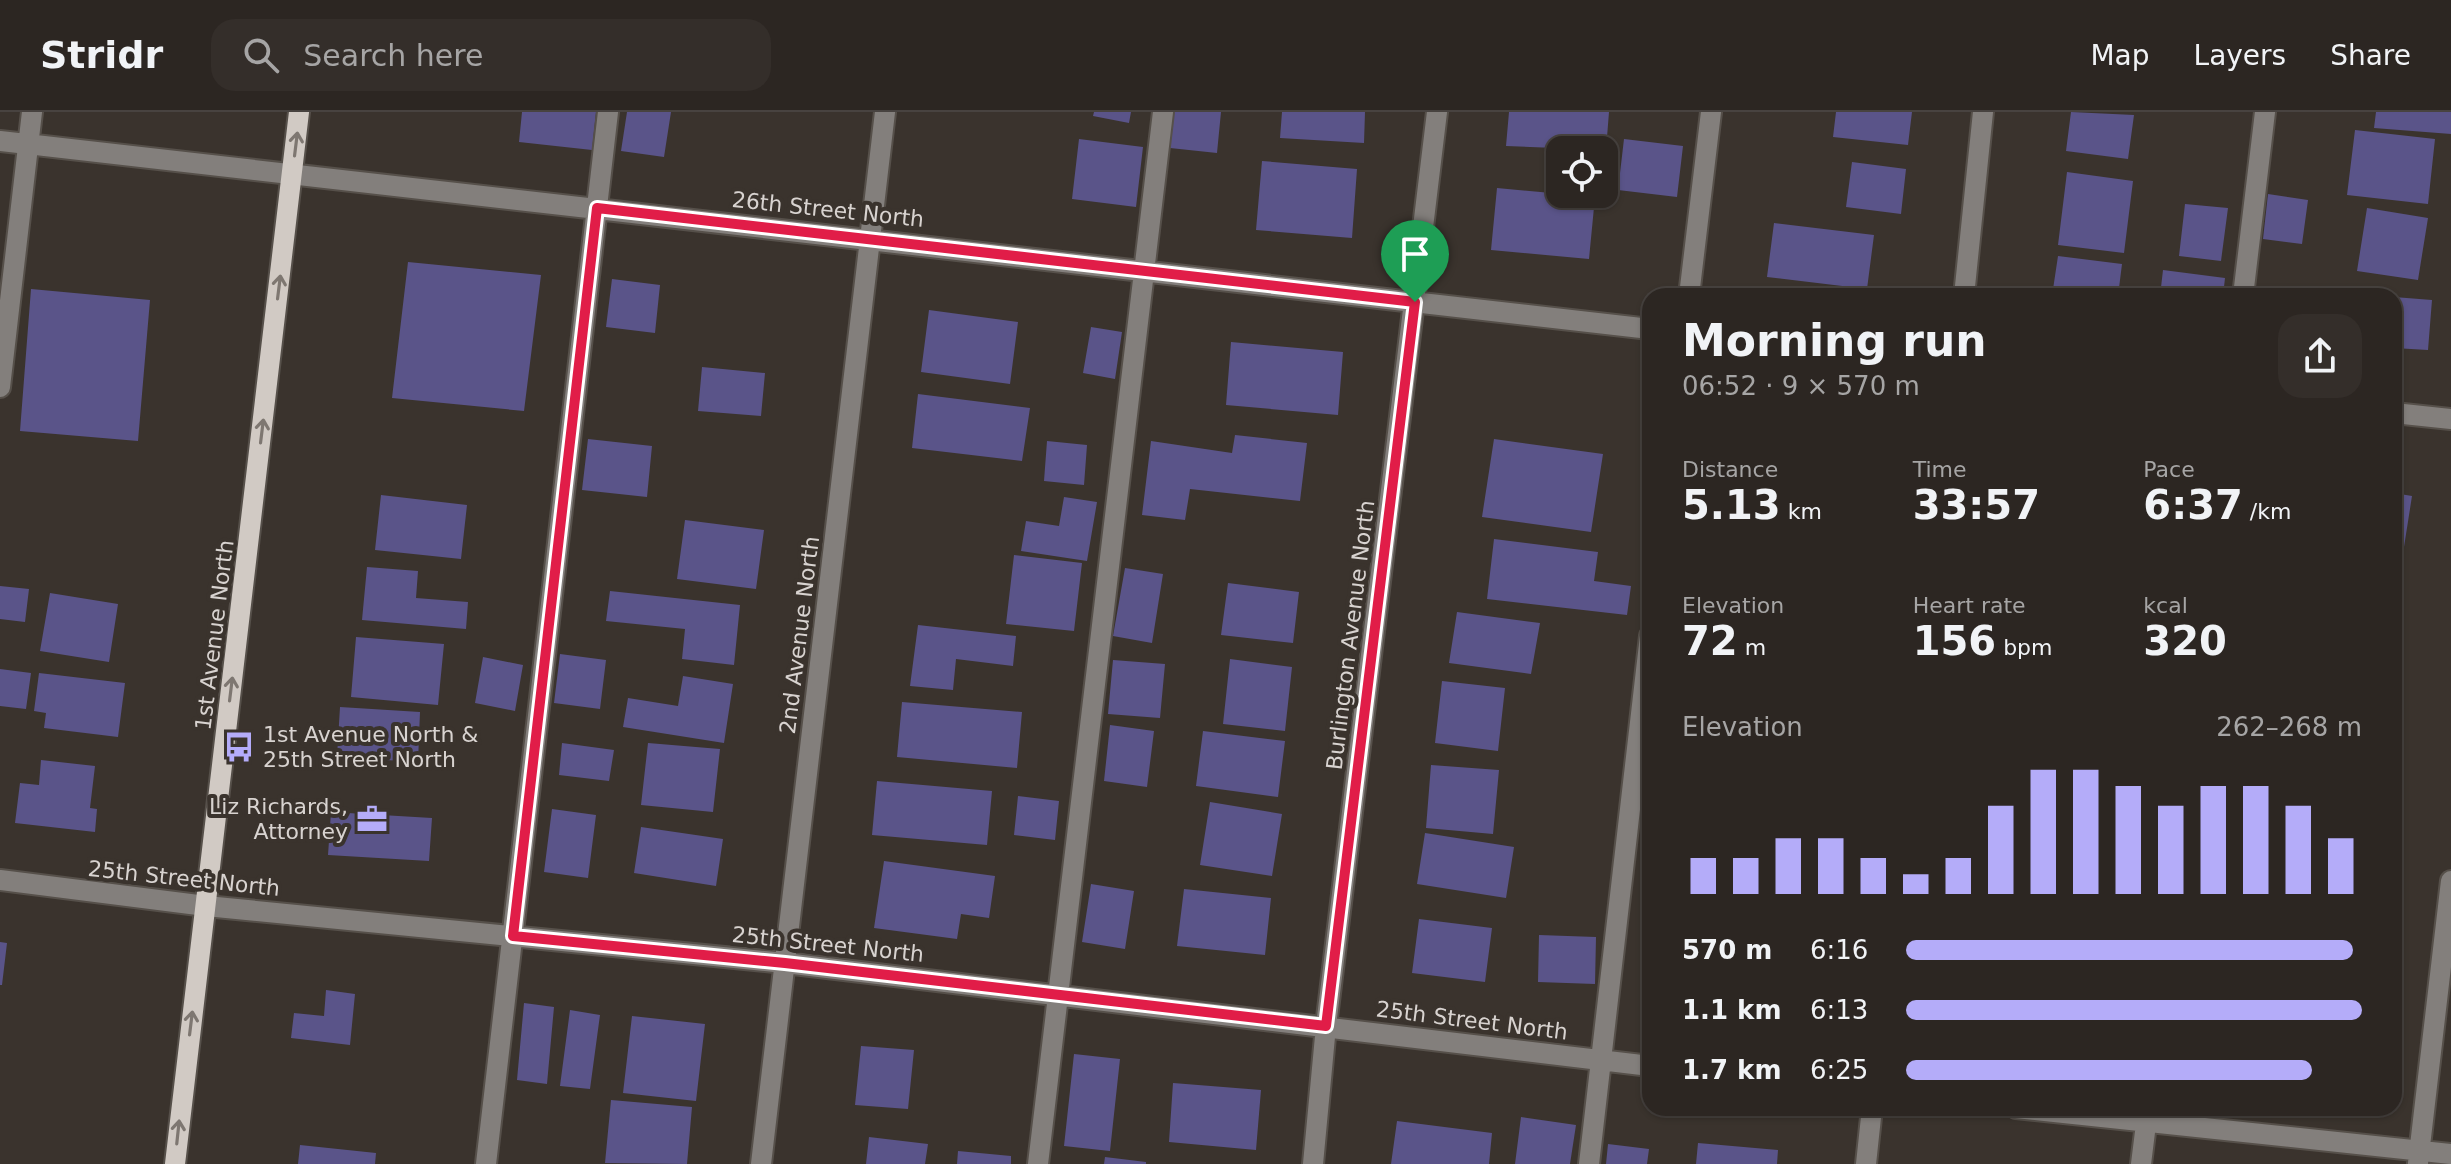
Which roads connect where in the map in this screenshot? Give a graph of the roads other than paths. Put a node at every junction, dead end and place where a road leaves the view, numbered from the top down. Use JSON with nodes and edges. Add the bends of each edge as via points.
{"nodes":[{"id":1,"x":32,"y":112,"type":"edge"},
{"id":2,"x":299,"y":112,"type":"edge"},
{"id":3,"x":608,"y":112,"type":"edge"},
{"id":4,"x":885,"y":112,"type":"edge"},
{"id":5,"x":1163,"y":112,"type":"edge"},
{"id":6,"x":1437,"y":112,"type":"edge"},
{"id":7,"x":1711,"y":112,"type":"edge"},
{"id":8,"x":1983,"y":112,"type":"edge"},
{"id":9,"x":2265,"y":112,"type":"edge"},
{"id":10,"x":0,"y":141,"type":"edge"},
{"id":11,"x":29,"y":145,"type":"junction"},
{"id":12,"x":292,"y":175,"type":"junction"},
{"id":13,"x":597,"y":208,"type":"junction"},
{"id":14,"x":870,"y":238,"type":"junction"},
{"id":15,"x":1144,"y":270,"type":"junction"},
{"id":16,"x":1690,"y":288,"type":"edge"},
{"id":17,"x":1965,"y":288,"type":"edge"},
{"id":18,"x":2244,"y":288,"type":"edge"},
{"id":19,"x":1415,"y":302,"type":"junction"},
{"id":20,"x":1642,"y":328,"type":"edge"},
{"id":21,"x":0,"y":387,"type":"edge"},
{"id":22,"x":2402,"y":414,"type":"edge"},
{"id":23,"x":2451,"y":419,"type":"edge"},
{"id":24,"x":1642,"y":705,"type":"edge"},
{"id":25,"x":0,"y":880,"type":"edge"},
{"id":26,"x":2451,"y":881,"type":"edge"},
{"id":27,"x":206,"y":906,"type":"junction"},
{"id":28,"x":513,"y":936,"type":"junction"},
{"id":29,"x":785,"y":963,"type":"junction"},
{"id":30,"x":1058,"y":994,"type":"junction"},
{"id":31,"x":1326,"y":1026,"type":"junction"},
{"id":32,"x":1601,"y":1060,"type":"junction"},
{"id":33,"x":1642,"y":1065,"type":"edge"},
{"id":34,"x":1871,"y":1116,"type":"edge"},
{"id":35,"x":2147,"y":1116,"type":"edge"},
{"id":36,"x":2153,"y":1116,"type":"edge"},
{"id":37,"x":2451,"y":1154,"type":"edge"},
{"id":38,"x":2419,"y":1157,"type":"edge"},
{"id":39,"x":175,"y":1164,"type":"edge"},
{"id":40,"x":486,"y":1164,"type":"edge"},
{"id":41,"x":761,"y":1164,"type":"edge"},
{"id":42,"x":1038,"y":1164,"type":"edge"},
{"id":43,"x":1313,"y":1164,"type":"edge"},
{"id":44,"x":1589,"y":1164,"type":"edge"},
{"id":45,"x":1866,"y":1164,"type":"edge"},
{"id":46,"x":2141,"y":1164,"type":"edge"}],
"edges":[{"from":1,"to":11,"type":"street"},
{"from":12,"to":2,"type":"main road","name":"1st Avenue North","one_way":true},
{"from":3,"to":13,"type":"street"},
{"from":4,"to":14,"type":"street","name":"2nd Avenue North"},
{"from":5,"to":15,"type":"street"},
{"from":6,"to":19,"type":"street","name":"Burlington Avenue North"},
{"from":7,"to":16,"type":"street"},
{"from":8,"to":17,"type":"street"},
{"from":9,"to":18,"type":"street"},
{"from":10,"to":11,"type":"street","name":"26th Street North"},
{"from":11,"to":12,"type":"street","name":"26th Street North"},
{"from":11,"to":21,"type":"street"},
{"from":12,"to":13,"type":"street","name":"26th Street North"},
{"from":27,"to":12,"type":"main road","name":"1st Avenue North","one_way":true},
{"from":13,"to":14,"type":"street","name":"26th Street North"},
{"from":13,"to":28,"type":"street"},
{"from":14,"to":15,"type":"street","name":"26th Street North"},
{"from":14,"to":29,"type":"street","name":"2nd Avenue North"},
{"from":15,"to":19,"type":"street","name":"26th Street North"},
{"from":15,"to":30,"type":"street"},
{"from":19,"to":20,"type":"street","name":"26th Street North"},
{"from":19,"to":31,"type":"street","name":"Burlington Avenue North"},
{"from":22,"to":23,"type":"street"},
{"from":24,"to":32,"type":"street"},
{"from":25,"to":27,"type":"street","name":"25th Street North"},
{"from":26,"to":38,"type":"street"},
{"from":27,"to":28,"type":"street","name":"25th Street North"},
{"from":39,"to":27,"type":"main road","name":"1st Avenue North","one_way":true},
{"from":28,"to":29,"type":"street","name":"25th Street North"},
{"from":28,"to":40,"type":"street"},
{"from":29,"to":30,"type":"street","name":"25th Street North"},
{"from":29,"to":41,"type":"street","name":"2nd Avenue North"},
{"from":30,"to":31,"type":"street","name":"25th Street North"},
{"from":30,"to":42,"type":"street"},
{"from":31,"to":32,"type":"street","name":"25th Street North"},
{"from":31,"to":43,"type":"street","name":"Burlington Avenue North"},
{"from":32,"to":33,"type":"street","name":"25th Street North"},
{"from":32,"to":44,"type":"street"},
{"from":34,"to":45,"type":"street"},
{"from":35,"to":46,"type":"street"},
{"from":36,"to":38,"type":"street"},
{"from":37,"to":38,"type":"street"}]}
